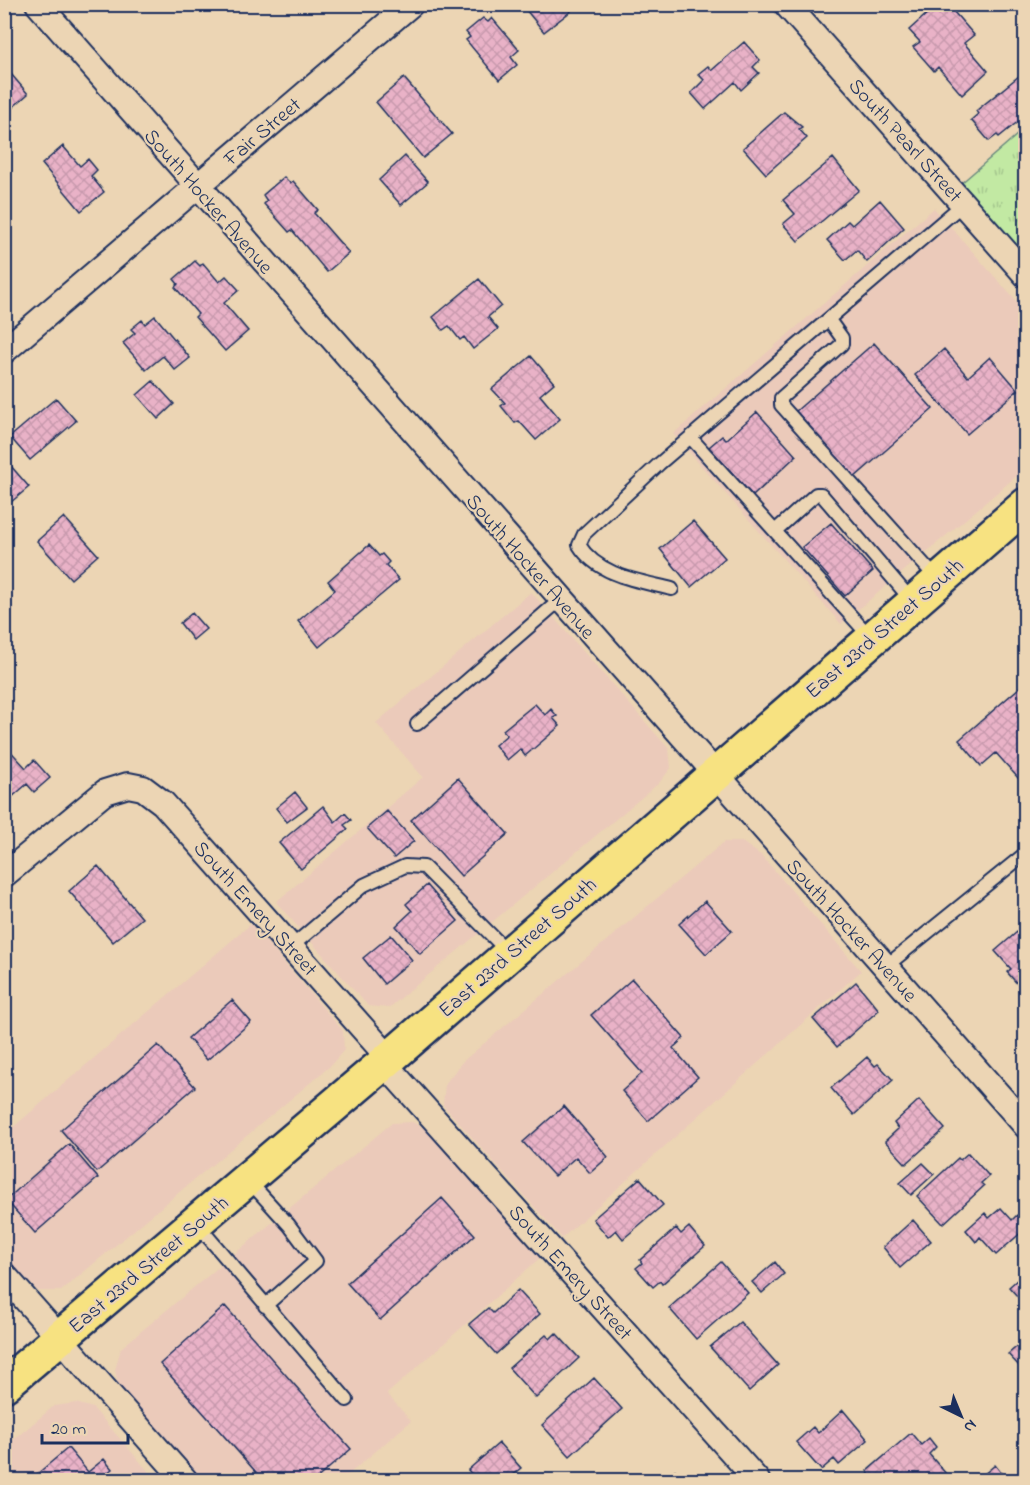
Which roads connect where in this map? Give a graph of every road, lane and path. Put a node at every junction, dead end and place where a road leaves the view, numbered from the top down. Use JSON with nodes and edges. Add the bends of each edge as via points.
{"nodes":[{"id":1,"x":38,"y":4,"type":"edge"},
{"id":2,"x":786,"y":4,"type":"edge"},
{"id":3,"x":409,"y":5,"type":"edge"},
{"id":4,"x":196,"y":187,"type":"junction"},
{"id":5,"x":963,"y":204,"type":"junction"},
{"id":6,"x":1026,"y":275,"type":"edge"},
{"id":7,"x":829,"y":320,"type":"junction"},
{"id":8,"x":4,"y":351,"type":"edge"},
{"id":9,"x":691,"y":438,"type":"junction"},
{"id":10,"x":1026,"y":505,"type":"edge"},
{"id":11,"x":775,"y":531,"type":"junction"},
{"id":12,"x":939,"y":581,"type":"junction"},
{"id":13,"x":672,"y":589,"type":"dead end"},
{"id":14,"x":560,"y":600,"type":"junction"},
{"id":15,"x":914,"y":603,"type":"junction"},
{"id":16,"x":872,"y":639,"type":"junction"},
{"id":17,"x":417,"y":724,"type":"dead end"},
{"id":18,"x":715,"y":775,"type":"junction"},
{"id":19,"x":1026,"y":853,"type":"edge"},
{"id":20,"x":4,"y":875,"type":"edge"},
{"id":21,"x":291,"y":947,"type":"junction"},
{"id":22,"x":510,"y":954,"type":"junction"},
{"id":23,"x":885,"y":967,"type":"junction"},
{"id":24,"x":387,"y":1060,"type":"junction"},
{"id":25,"x":1026,"y":1126,"type":"edge"},
{"id":26,"x":248,"y":1179,"type":"junction"},
{"id":27,"x":196,"y":1223,"type":"junction"},
{"id":28,"x":4,"y":1275,"type":"edge"},
{"id":29,"x":265,"y":1306,"type":"junction"},
{"id":30,"x":61,"y":1338,"type":"junction"},
{"id":31,"x":4,"y":1385,"type":"edge"},
{"id":32,"x":347,"y":1400,"type":"dead end"},
{"id":33,"x":186,"y":1480,"type":"edge"},
{"id":34,"x":757,"y":1480,"type":"edge"}],
"edges":[{"from":1,"to":4,"type":"street","name":"South Hocker Avenue"},
{"from":2,"to":5,"type":"street","name":"South Pearl Street"},
{"from":3,"to":4,"type":"street","name":"Fair Street"},
{"from":4,"to":8,"type":"street","name":"Fair Street"},
{"from":4,"to":14,"type":"street","name":"South Hocker Avenue"},
{"from":5,"to":6,"type":"street","name":"South Pearl Street"},
{"from":5,"to":7,"type":"lane"},
{"from":7,"to":9,"type":"lane"},
{"from":7,"to":12,"type":"lane","via":[[842,344],[781,398],[781,405]]},
{"from":9,"to":11,"type":"lane"},
{"from":9,"to":13,"type":"lane","via":[[584,534],[579,545],[584,553],[619,577]]},
{"from":10,"to":12,"type":"main road","name":"East 23rd Street South"},
{"from":11,"to":15,"type":"lane","via":[[816,494],[821,494]]},
{"from":11,"to":16,"type":"lane"},
{"from":12,"to":15,"type":"main road","name":"East 23rd Street South"},
{"from":14,"to":17,"type":"lane"},
{"from":14,"to":18,"type":"street","name":"South Hocker Avenue"},
{"from":15,"to":16,"type":"main road","name":"East 23rd Street South"},
{"from":16,"to":18,"type":"main road","name":"East 23rd Street South"},
{"from":18,"to":22,"type":"main road","name":"East 23rd Street South"},
{"from":18,"to":23,"type":"street","name":"South Hocker Avenue"},
{"from":19,"to":23,"type":"lane"},
{"from":20,"to":21,"type":"street","name":"South Emery Street","via":[[105,792],[128,785],[143,788],[163,803]]},
{"from":21,"to":22,"type":"lane","via":[[364,885],[405,866],[424,867]]},
{"from":21,"to":24,"type":"street","name":"South Emery Street"},
{"from":22,"to":24,"type":"main road","name":"East 23rd Street South"},
{"from":23,"to":25,"type":"street","name":"South Hocker Avenue"},
{"from":24,"to":26,"type":"main road","name":"East 23rd Street South"},
{"from":24,"to":34,"type":"street","name":"South Emery Street"},
{"from":26,"to":27,"type":"main road","name":"East 23rd Street South"},
{"from":26,"to":29,"type":"lane","via":[[316,1261]]},
{"from":27,"to":29,"type":"lane"},
{"from":27,"to":30,"type":"main road","name":"East 23rd Street South"},
{"from":28,"to":30,"type":"street"},
{"from":29,"to":32,"type":"lane"},
{"from":30,"to":31,"type":"main road","name":"East 23rd Street South"},
{"from":30,"to":33,"type":"street"}]}
